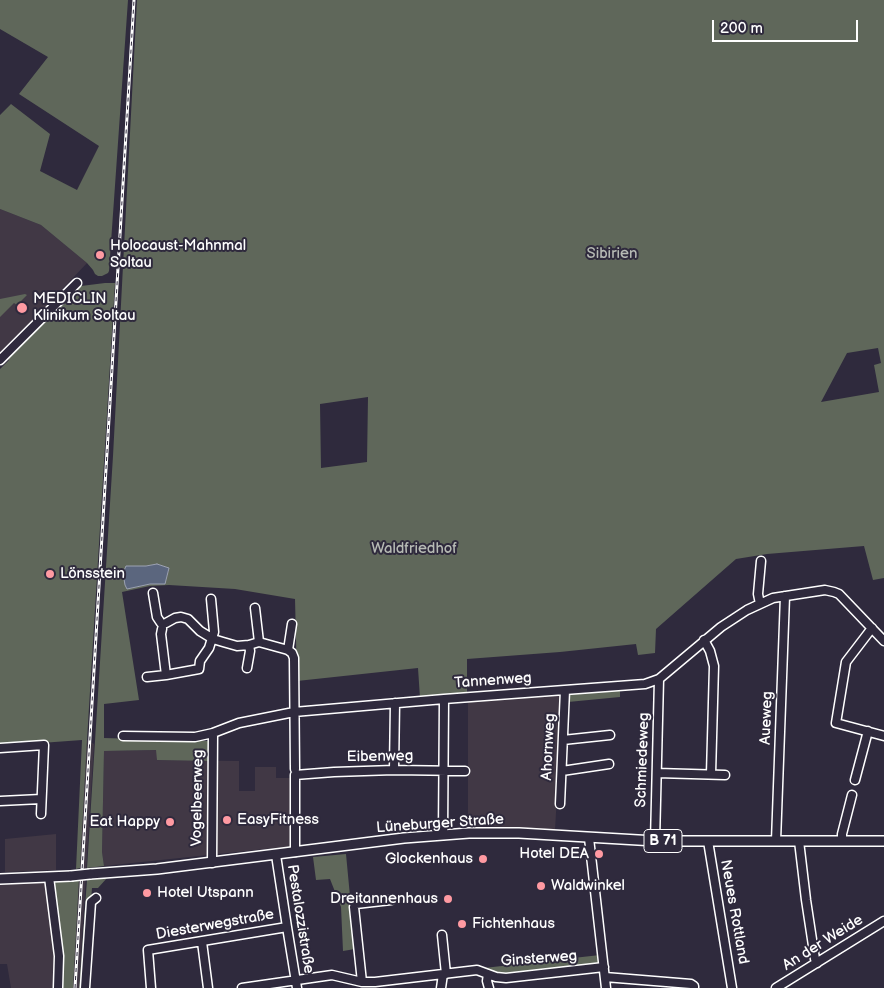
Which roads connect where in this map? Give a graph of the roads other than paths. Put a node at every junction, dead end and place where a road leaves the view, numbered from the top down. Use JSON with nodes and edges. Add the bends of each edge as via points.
{"nodes":[{"id":1,"x":76,"y":283,"type":"dead end"},
{"id":2,"x":0,"y":360,"type":"edge"},
{"id":3,"x":761,"y":561,"type":"dead end"},
{"id":4,"x":153,"y":593,"type":"dead end"},
{"id":5,"x":785,"y":596,"type":"junction"},
{"id":6,"x":210,"y":600,"type":"dead end"},
{"id":7,"x":760,"y":604,"type":"junction"},
{"id":8,"x":255,"y":608,"type":"dead end"},
{"id":9,"x":292,"y":624,"type":"dead end"},
{"id":10,"x":163,"y":625,"type":"junction"},
{"id":11,"x":872,"y":628,"type":"junction"},
{"id":12,"x":213,"y":639,"type":"junction"},
{"id":13,"x":704,"y":640,"type":"junction"},
{"id":14,"x":884,"y":641,"type":"edge"},
{"id":15,"x":259,"y":642,"type":"junction"},
{"id":16,"x":249,"y":645,"type":"junction"},
{"id":17,"x":288,"y":650,"type":"junction"},
{"id":18,"x":247,"y":668,"type":"dead end"},
{"id":19,"x":166,"y":675,"type":"junction"},
{"id":20,"x":147,"y":677,"type":"dead end"},
{"id":21,"x":659,"y":679,"type":"junction"},
{"id":22,"x":565,"y":690,"type":"junction"},
{"id":23,"x":444,"y":699,"type":"junction"},
{"id":24,"x":394,"y":703,"type":"junction"},
{"id":25,"x":294,"y":712,"type":"junction"},
{"id":26,"x":868,"y":731,"type":"junction"},
{"id":27,"x":213,"y":733,"type":"junction"},
{"id":28,"x":610,"y":734,"type":"dead end"},
{"id":29,"x":123,"y":736,"type":"dead end"},
{"id":30,"x":884,"y":736,"type":"edge"},
{"id":31,"x":563,"y":740,"type":"junction"},
{"id":32,"x":0,"y":748,"type":"edge"},
{"id":33,"x":609,"y":764,"type":"dead end"},
{"id":34,"x":394,"y":770,"type":"junction"},
{"id":35,"x":443,"y":770,"type":"junction"},
{"id":36,"x":465,"y":771,"type":"dead end"},
{"id":37,"x":562,"y":771,"type":"junction"},
{"id":38,"x":295,"y":772,"type":"junction"},
{"id":39,"x":657,"y":773,"type":"junction"},
{"id":40,"x":711,"y":774,"type":"junction"},
{"id":41,"x":725,"y":775,"type":"dead end"},
{"id":42,"x":855,"y":780,"type":"dead end"},
{"id":43,"x":852,"y":795,"type":"dead end"},
{"id":44,"x":41,"y":799,"type":"junction"},
{"id":45,"x":0,"y":801,"type":"edge"},
{"id":46,"x":560,"y":804,"type":"dead end"},
{"id":47,"x":41,"y":814,"type":"dead end"},
{"id":48,"x":443,"y":835,"type":"junction"},
{"id":49,"x":589,"y":838,"type":"junction"},
{"id":50,"x":654,"y":841,"type":"junction"},
{"id":51,"x":708,"y":841,"type":"junction"},
{"id":52,"x":776,"y":841,"type":"junction"},
{"id":53,"x":799,"y":841,"type":"junction"},
{"id":54,"x":842,"y":841,"type":"junction"},
{"id":55,"x":884,"y":841,"type":"edge"},
{"id":56,"x":295,"y":852,"type":"junction"},
{"id":57,"x":276,"y":855,"type":"junction"},
{"id":58,"x":212,"y":863,"type":"junction"},
{"id":59,"x":49,"y":877,"type":"junction"},
{"id":60,"x":0,"y":879,"type":"edge"},
{"id":61,"x":96,"y":898,"type":"dead end"},
{"id":62,"x":391,"y":900,"type":"dead end"},
{"id":63,"x":884,"y":921,"type":"edge"},
{"id":64,"x":287,"y":927,"type":"junction"},
{"id":65,"x":442,"y":935,"type":"dead end"},
{"id":66,"x":202,"y":942,"type":"junction"},
{"id":67,"x":817,"y":962,"type":"junction"},
{"id":68,"x":604,"y":967,"type":"junction"},
{"id":69,"x":445,"y":974,"type":"junction"},
{"id":70,"x":488,"y":974,"type":"junction"},
{"id":71,"x":605,"y":976,"type":"junction"},
{"id":72,"x":362,"y":982,"type":"junction"},
{"id":73,"x":297,"y":984,"type":"edge"},
{"id":74,"x":58,"y":988,"type":"edge"},
{"id":75,"x":86,"y":988,"type":"edge"},
{"id":76,"x":151,"y":988,"type":"edge"},
{"id":77,"x":208,"y":988,"type":"edge"},
{"id":78,"x":242,"y":988,"type":"edge"},
{"id":79,"x":441,"y":988,"type":"edge"},
{"id":80,"x":488,"y":988,"type":"edge"},
{"id":81,"x":606,"y":988,"type":"edge"},
{"id":82,"x":694,"y":988,"type":"edge"},
{"id":83,"x":732,"y":988,"type":"edge"},
{"id":84,"x":776,"y":988,"type":"edge"}],
"edges":[{"from":1,"to":2,"type":"street"},
{"from":3,"to":7,"type":"street"},
{"from":4,"to":10,"type":"street","via":[[157,617]]},
{"from":5,"to":7,"type":"street","name":"Tannenweg"},
{"from":5,"to":11,"type":"street","name":"Tannenweg","via":[[824,590],[834,592]]},
{"from":5,"to":52,"type":"street","name":"Aueweg"},
{"from":6,"to":12,"type":"street"},
{"from":7,"to":13,"type":"street","name":"Tannenweg"},
{"from":8,"to":15,"type":"street"},
{"from":9,"to":17,"type":"street"},
{"from":10,"to":12,"type":"street","via":[[181,617]]},
{"from":10,"to":19,"type":"street","via":[[161,634]]},
{"from":11,"to":14,"type":"street"},
{"from":11,"to":26,"type":"street","via":[[846,662],[836,723]]},
{"from":12,"to":16,"type":"street","via":[[237,646]]},
{"from":12,"to":19,"type":"street","via":[[199,669]]},
{"from":13,"to":21,"type":"street","name":"Tannenweg"},
{"from":13,"to":40,"type":"street","via":[[714,666]]},
{"from":15,"to":16,"type":"street"},
{"from":15,"to":17,"type":"street"},
{"from":16,"to":18,"type":"street"},
{"from":17,"to":25,"type":"street","via":[[294,658]]},
{"from":19,"to":20,"type":"street"},
{"from":21,"to":22,"type":"street","name":"Tannenweg","via":[[645,684]]},
{"from":21,"to":39,"type":"street","name":"Schmiedeweg"},
{"from":22,"to":23,"type":"street","name":"Tannenweg"},
{"from":22,"to":31,"type":"street","name":"Ahornweg"},
{"from":23,"to":24,"type":"street","name":"Tannenweg"},
{"from":23,"to":35,"type":"street"},
{"from":24,"to":25,"type":"street","name":"Tannenweg"},
{"from":24,"to":34,"type":"street"},
{"from":25,"to":27,"type":"street","name":"Tannenweg","via":[[239,723]]},
{"from":25,"to":38,"type":"street"},
{"from":26,"to":30,"type":"street"},
{"from":26,"to":42,"type":"street"},
{"from":27,"to":29,"type":"street","name":"Tannenweg","via":[[196,737]]},
{"from":27,"to":58,"type":"street","name":"Vogelbeerweg"},
{"from":28,"to":31,"type":"street"},
{"from":31,"to":37,"type":"street","name":"Ahornweg"},
{"from":32,"to":44,"type":"street","via":[[44,745]]},
{"from":33,"to":37,"type":"street"},
{"from":34,"to":35,"type":"street","name":"Eibenweg"},
{"from":34,"to":38,"type":"street","name":"Eibenweg"},
{"from":35,"to":36,"type":"street","name":"Eibenweg"},
{"from":35,"to":48,"type":"street"},
{"from":37,"to":46,"type":"street","name":"Ahornweg"},
{"from":38,"to":56,"type":"street"},
{"from":39,"to":40,"type":"street"},
{"from":39,"to":50,"type":"street","name":"Schmiedeweg"},
{"from":40,"to":41,"type":"street"},
{"from":43,"to":54,"type":"street"},
{"from":44,"to":45,"type":"street"},
{"from":44,"to":47,"type":"street"},
{"from":48,"to":49,"type":"main road","name":"Lüneburger Straße","number":"B 71","via":[[485,832]]},
{"from":48,"to":56,"type":"main road","name":"Lüneburger Straße","number":"B 71"},
{"from":49,"to":50,"type":"main road","name":"Lüneburger Straße","number":"B 71"},
{"from":49,"to":68,"type":"street"},
{"from":50,"to":51,"type":"main road","name":"Lüneburger Straße","number":"B 71"},
{"from":51,"to":52,"type":"main road","name":"Lüneburger Straße","number":"B 71"},
{"from":51,"to":83,"type":"street","name":"Neues Rottland"},
{"from":52,"to":53,"type":"main road","name":"Lüneburger Straße","number":"B 71"},
{"from":53,"to":54,"type":"main road","name":"Lüneburger Straße","number":"B 71"},
{"from":53,"to":67,"type":"street"},
{"from":54,"to":55,"type":"main road","name":"Lüneburger Straße","number":"B 71"},
{"from":56,"to":57,"type":"main road","name":"Lüneburger Straße","number":"B 71"},
{"from":57,"to":58,"type":"main road","name":"Lüneburger Straße","number":"B 71"},
{"from":57,"to":64,"type":"street","name":"Pestalozzistraße"},
{"from":58,"to":59,"type":"main road","name":"Lüneburger Straße","number":"B 71","bridge":true},
{"from":59,"to":60,"type":"main road","name":"Lüneburger Straße","number":"B 71"},
{"from":59,"to":74,"type":"street","via":[[59,956]]},
{"from":61,"to":75,"type":"street","via":[[91,902]]},
{"from":62,"to":72,"type":"street","via":[[356,904],[354,907]]},
{"from":63,"to":67,"type":"street","name":"An der Weide"},
{"from":64,"to":66,"type":"street","name":"Diesterwegstraße"},
{"from":64,"to":73,"type":"street","name":"Pestalozzistraße"},
{"from":65,"to":69,"type":"street"},
{"from":66,"to":76,"type":"street","name":"Diesterwegstraße","via":[[148,950]]},
{"from":66,"to":77,"type":"street"},
{"from":67,"to":84,"type":"street","name":"An der Weide"},
{"from":68,"to":70,"type":"street","name":"Ginsterweg","via":[[506,978]]},
{"from":68,"to":71,"type":"street"},
{"from":69,"to":70,"type":"street","name":"Ginsterweg","via":[[477,970]]},
{"from":69,"to":72,"type":"street","name":"Ginsterweg"},
{"from":69,"to":79,"type":"street"},
{"from":70,"to":80,"type":"street"},
{"from":71,"to":81,"type":"street"},
{"from":71,"to":82,"type":"street","via":[[691,984]]},
{"from":72,"to":73,"type":"street","name":"Ginsterweg","via":[[332,975]]},
{"from":73,"to":78,"type":"street","name":"Ginsterweg"}]}
